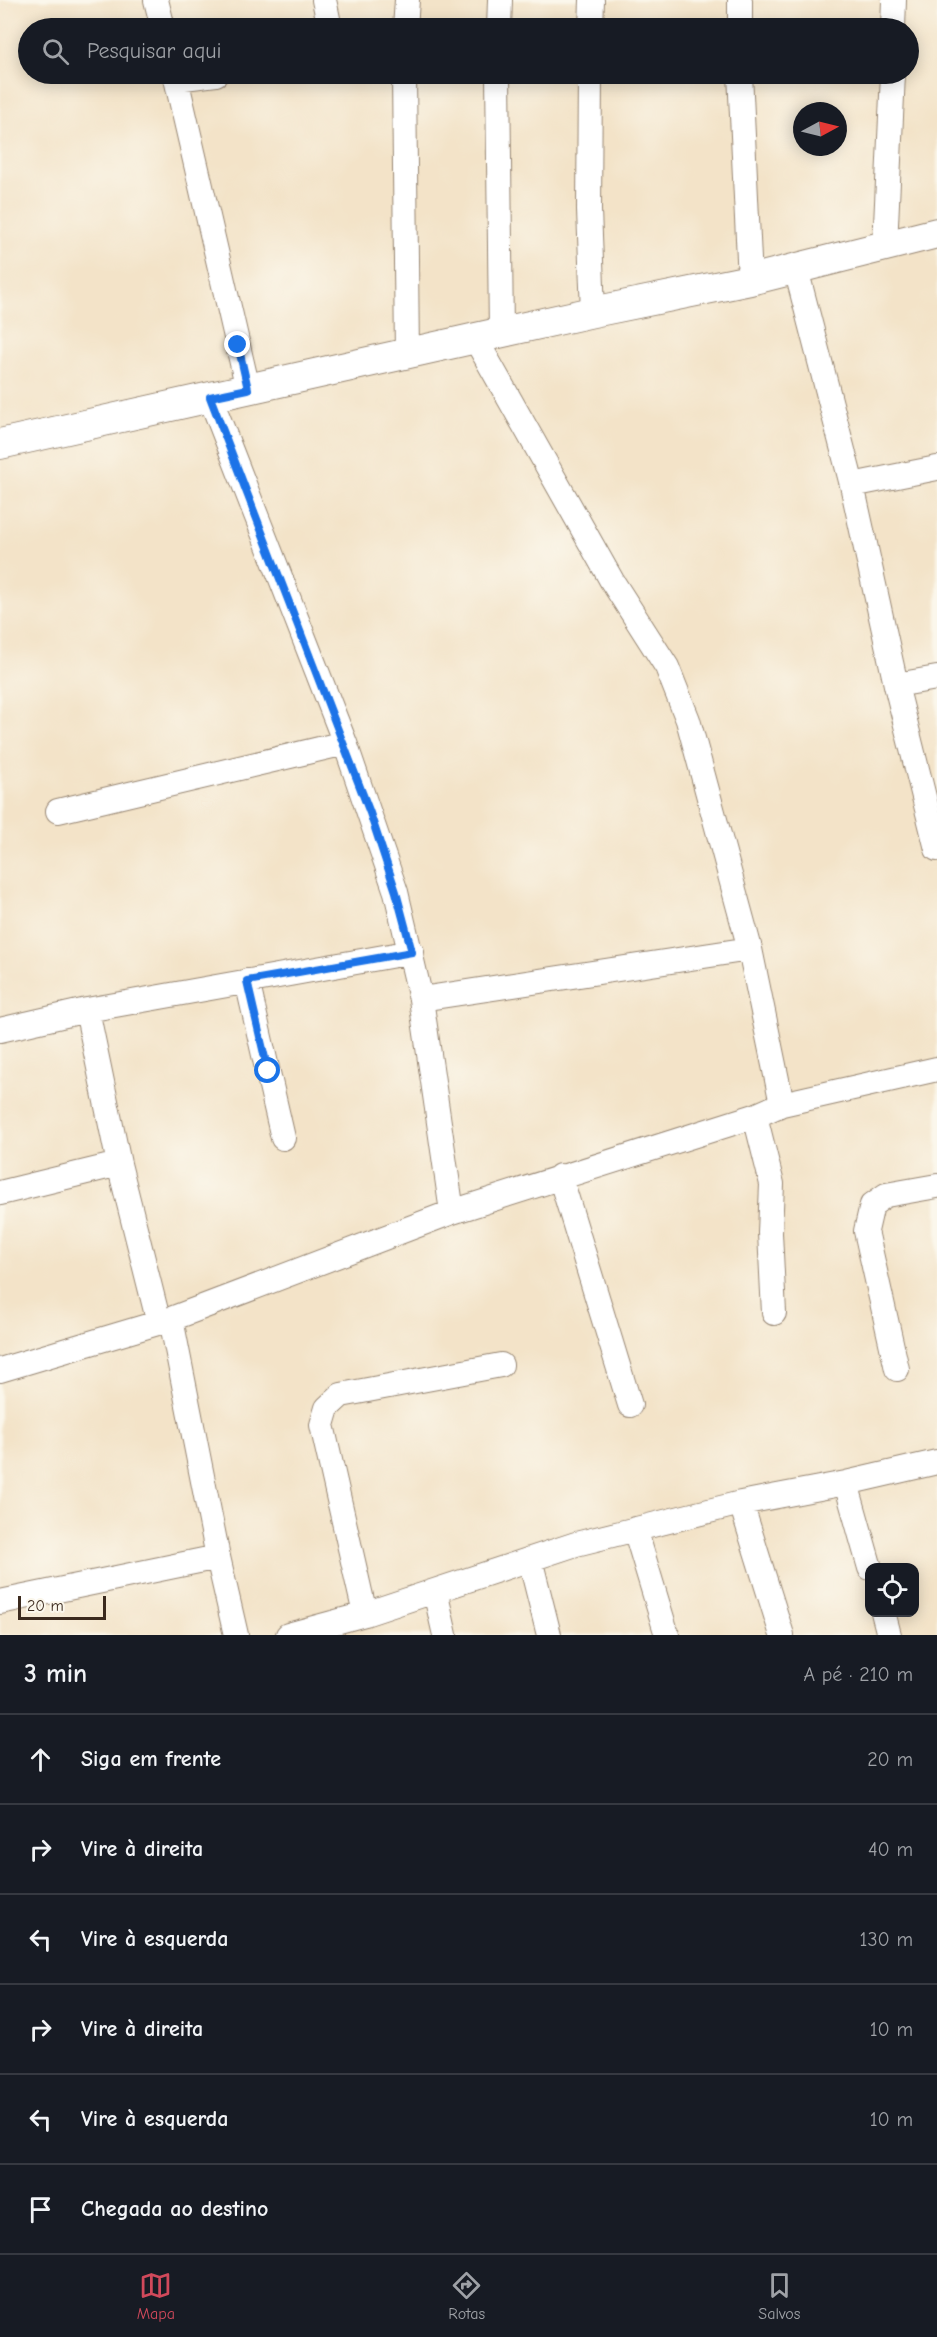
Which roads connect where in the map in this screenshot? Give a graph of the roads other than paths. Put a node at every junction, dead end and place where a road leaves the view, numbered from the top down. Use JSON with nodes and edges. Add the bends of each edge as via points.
{"nodes":[{"id":1,"x":156,"y":0,"type":"edge"},
{"id":2,"x":324,"y":0,"type":"edge"},
{"id":3,"x":407,"y":0,"type":"edge"},
{"id":4,"x":500,"y":0,"type":"edge"},
{"id":5,"x":592,"y":0,"type":"edge"},
{"id":6,"x":740,"y":0,"type":"edge"},
{"id":7,"x":894,"y":0,"type":"edge"},
{"id":8,"x":160,"y":18,"type":"edge"},
{"id":9,"x":328,"y":18,"type":"edge"},
{"id":10,"x":406,"y":18,"type":"edge"},
{"id":11,"x":499,"y":18,"type":"edge"},
{"id":12,"x":591,"y":18,"type":"edge"},
{"id":13,"x":740,"y":18,"type":"edge"},
{"id":14,"x":893,"y":18,"type":"edge"},
{"id":15,"x":177,"y":84,"type":"edge"},
{"id":16,"x":404,"y":84,"type":"edge"},
{"id":17,"x":498,"y":84,"type":"edge"},
{"id":18,"x":590,"y":84,"type":"edge"},
{"id":19,"x":740,"y":84,"type":"edge"},
{"id":20,"x":893,"y":84,"type":"edge"},
{"id":21,"x":937,"y":233,"type":"edge"},
{"id":22,"x":885,"y":246,"type":"junction"},
{"id":23,"x":796,"y":269,"type":"junction"},
{"id":24,"x":750,"y":280,"type":"junction"},
{"id":25,"x":593,"y":312,"type":"junction"},
{"id":26,"x":488,"y":336,"type":"junction"},
{"id":27,"x":407,"y":355,"type":"junction"},
{"id":28,"x":248,"y":389,"type":"junction"},
{"id":29,"x":210,"y":397,"type":"junction"},
{"id":30,"x":0,"y":444,"type":"edge"},
{"id":31,"x":937,"y":468,"type":"edge"},
{"id":32,"x":852,"y":485,"type":"junction"},
{"id":33,"x":937,"y":678,"type":"edge"},
{"id":34,"x":896,"y":686,"type":"junction"},
{"id":35,"x":345,"y":743,"type":"junction"},
{"id":36,"x":58,"y":811,"type":"dead end"},
{"id":37,"x":937,"y":849,"type":"edge"},
{"id":38,"x":750,"y":949,"type":"junction"},
{"id":39,"x":412,"y":952,"type":"junction"},
{"id":40,"x":247,"y":981,"type":"junction"},
{"id":41,"x":421,"y":999,"type":"junction"},
{"id":42,"x":87,"y":1010,"type":"junction"},
{"id":43,"x":0,"y":1030,"type":"edge"},
{"id":44,"x":937,"y":1069,"type":"edge"},
{"id":45,"x":782,"y":1104,"type":"junction"},
{"id":46,"x":756,"y":1116,"type":"junction"},
{"id":47,"x":284,"y":1138,"type":"dead end"},
{"id":48,"x":119,"y":1164,"type":"junction"},
{"id":49,"x":560,"y":1176,"type":"junction"},
{"id":50,"x":937,"y":1186,"type":"edge"},
{"id":51,"x":0,"y":1192,"type":"edge"},
{"id":52,"x":452,"y":1212,"type":"junction"},
{"id":53,"x":774,"y":1313,"type":"dead end"},
{"id":54,"x":165,"y":1321,"type":"junction"},
{"id":55,"x":501,"y":1365,"type":"dead end"},
{"id":56,"x":897,"y":1369,"type":"dead end"},
{"id":57,"x":0,"y":1370,"type":"edge"},
{"id":58,"x":630,"y":1405,"type":"dead end"},
{"id":59,"x":937,"y":1462,"type":"edge"},
{"id":60,"x":846,"y":1483,"type":"junction"},
{"id":61,"x":741,"y":1503,"type":"junction"},
{"id":62,"x":634,"y":1529,"type":"junction"},
{"id":63,"x":219,"y":1557,"type":"junction"},
{"id":64,"x":530,"y":1558,"type":"junction"},
{"id":65,"x":869,"y":1563,"type":"edge"},
{"id":66,"x":435,"y":1591,"type":"junction"},
{"id":67,"x":0,"y":1602,"type":"edge"},
{"id":68,"x":884,"y":1617,"type":"edge"},
{"id":69,"x":350,"y":1623,"type":"edge"},
{"id":70,"x":236,"y":1635,"type":"edge"},
{"id":71,"x":288,"y":1635,"type":"edge"},
{"id":72,"x":445,"y":1635,"type":"edge"},
{"id":73,"x":549,"y":1635,"type":"edge"},
{"id":74,"x":667,"y":1635,"type":"edge"},
{"id":75,"x":782,"y":1635,"type":"edge"},
{"id":76,"x":889,"y":1635,"type":"edge"}],
"edges":[{"from":1,"to":8,"type":"street"},
{"from":2,"to":9,"type":"street"},
{"from":3,"to":10,"type":"street"},
{"from":4,"to":11,"type":"street"},
{"from":5,"to":12,"type":"street"},
{"from":6,"to":13,"type":"street"},
{"from":7,"to":14,"type":"street"},
{"from":15,"to":28,"type":"street"},
{"from":16,"to":27,"type":"street"},
{"from":17,"to":26,"type":"street"},
{"from":18,"to":25,"type":"street"},
{"from":19,"to":24,"type":"street"},
{"from":20,"to":22,"type":"street"},
{"from":21,"to":22,"type":"street"},
{"from":22,"to":23,"type":"street"},
{"from":23,"to":24,"type":"street"},
{"from":23,"to":32,"type":"street"},
{"from":24,"to":25,"type":"street"},
{"from":25,"to":26,"type":"street"},
{"from":26,"to":27,"type":"street"},
{"from":26,"to":38,"type":"street","via":[[612,581],[667,667],[688,720]]},
{"from":27,"to":28,"type":"street"},
{"from":28,"to":29,"type":"street"},
{"from":29,"to":30,"type":"street"},
{"from":29,"to":35,"type":"street"},
{"from":31,"to":32,"type":"street"},
{"from":32,"to":34,"type":"street"},
{"from":33,"to":34,"type":"street"},
{"from":34,"to":37,"type":"street"},
{"from":35,"to":36,"type":"street"},
{"from":35,"to":39,"type":"street","via":[[396,892]]},
{"from":38,"to":41,"type":"street"},
{"from":38,"to":45,"type":"street"},
{"from":39,"to":40,"type":"street"},
{"from":39,"to":41,"type":"street"},
{"from":40,"to":42,"type":"street"},
{"from":40,"to":47,"type":"street"},
{"from":41,"to":52,"type":"street"},
{"from":42,"to":43,"type":"street"},
{"from":42,"to":48,"type":"street"},
{"from":44,"to":45,"type":"street"},
{"from":45,"to":46,"type":"street"},
{"from":46,"to":49,"type":"street"},
{"from":46,"to":53,"type":"street","via":[[772,1184]]},
{"from":48,"to":51,"type":"street"},
{"from":48,"to":54,"type":"street"},
{"from":49,"to":52,"type":"street"},
{"from":49,"to":58,"type":"street"},
{"from":50,"to":56,"type":"street","via":[[886,1195],[872,1205],[866,1231]]},
{"from":52,"to":54,"type":"street"},
{"from":54,"to":57,"type":"street"},
{"from":54,"to":63,"type":"street"},
{"from":55,"to":69,"type":"street","via":[[341,1395],[327,1408],[322,1425]]},
{"from":59,"to":60,"type":"street"},
{"from":60,"to":61,"type":"street"},
{"from":60,"to":65,"type":"street"},
{"from":61,"to":62,"type":"street"},
{"from":61,"to":75,"type":"street"},
{"from":62,"to":64,"type":"street"},
{"from":62,"to":74,"type":"street"},
{"from":63,"to":67,"type":"street"},
{"from":63,"to":70,"type":"street"},
{"from":64,"to":66,"type":"street"},
{"from":64,"to":73,"type":"street"},
{"from":66,"to":69,"type":"street"},
{"from":66,"to":72,"type":"street"},
{"from":68,"to":76,"type":"street"},
{"from":69,"to":71,"type":"street"}]}
